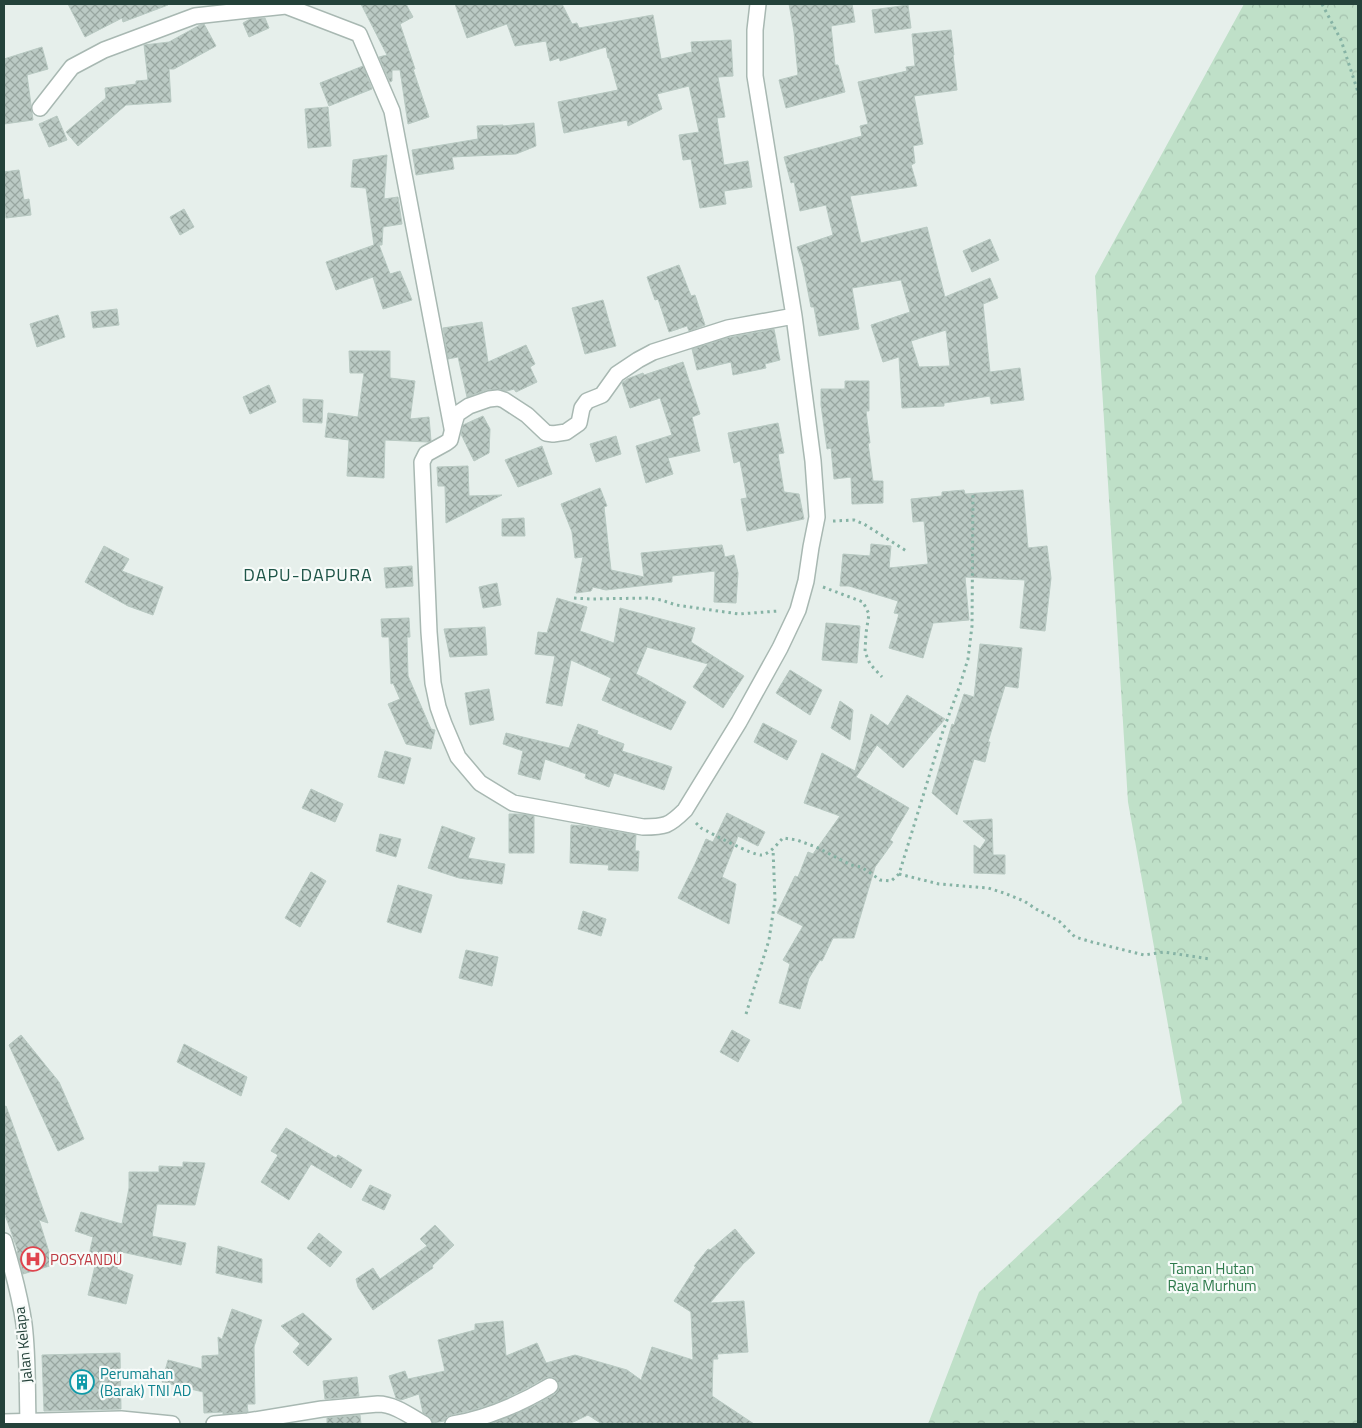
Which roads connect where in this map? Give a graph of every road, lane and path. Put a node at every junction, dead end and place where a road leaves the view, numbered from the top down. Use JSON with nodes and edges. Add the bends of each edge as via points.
{"nodes":[{"id":1,"x":758,"y":4,"type":"edge"},
{"id":2,"x":1322,"y":4,"type":"edge"},
{"id":3,"x":1358,"y":92,"type":"edge"},
{"id":4,"x":40,"y":108,"type":"dead end"},
{"id":5,"x":794,"y":316,"type":"junction"},
{"id":6,"x":452,"y":430,"type":"junction"},
{"id":7,"x":973,"y":493,"type":"dead end"},
{"id":8,"x":817,"y":517,"type":"junction"},
{"id":9,"x":908,"y":552,"type":"dead end"},
{"id":10,"x":806,"y":581,"type":"junction"},
{"id":11,"x":574,"y":598,"type":"dead end"},
{"id":12,"x":798,"y":610,"type":"junction"},
{"id":13,"x":882,"y":677,"type":"dead end"},
{"id":14,"x":685,"y":810,"type":"junction"},
{"id":15,"x":772,"y":849,"type":"junction"},
{"id":16,"x":898,"y":874,"type":"junction"},
{"id":17,"x":1210,"y":959,"type":"dead end"},
{"id":18,"x":746,"y":1014,"type":"dead end"},
{"id":19,"x":4,"y":1241,"type":"edge"},
{"id":20,"x":550,"y":1386,"type":"dead end"},
{"id":21,"x":28,"y":1421,"type":"junction"},
{"id":22,"x":4,"y":1422,"type":"edge"},
{"id":23,"x":172,"y":1424,"type":"edge"},
{"id":24,"x":214,"y":1424,"type":"edge"},
{"id":25,"x":424,"y":1424,"type":"edge"},
{"id":26,"x":453,"y":1424,"type":"edge"}],
"edges":[{"from":1,"to":5,"type":"street","via":[[754,30],[755,76]]},
{"from":2,"to":3,"type":"path","via":[[1341,40]]},
{"from":4,"to":6,"type":"street","via":[[72,68],[104,50],[194,16],[286,6],[359,34],[392,111]]},
{"from":5,"to":6,"type":"street","via":[[728,328],[638,360],[617,374],[602,395],[586,400],[579,423],[566,432],[546,433],[527,415],[498,398],[463,409]]},
{"from":5,"to":8,"type":"street"},
{"from":6,"to":14,"type":"street","via":[[450,440],[426,454],[422,462],[434,683],[438,707],[458,757],[480,782],[513,803],[643,827],[662,827],[673,822]]},
{"from":7,"to":16,"type":"path","via":[[972,626],[968,660]]},
{"from":8,"to":9,"type":"path","via":[[835,521],[854,520]]},
{"from":8,"to":10,"type":"street"},
{"from":10,"to":12,"type":"street"},
{"from":10,"to":13,"type":"path","via":[[863,602],[869,614],[865,652],[870,664]]},
{"from":11,"to":12,"type":"path","via":[[649,598],[739,614]]},
{"from":12,"to":14,"type":"street","via":[[780,648]]},
{"from":14,"to":15,"type":"path","via":[[701,828],[751,853],[761,855]]},
{"from":15,"to":16,"type":"path","via":[[783,838],[797,840],[861,867],[880,880],[891,881]]},
{"from":15,"to":18,"type":"path","via":[[775,900],[769,940]]},
{"from":16,"to":17,"type":"path","via":[[939,884],[988,888],[1004,893],[1059,921],[1075,936],[1092,942],[1144,955],[1164,952]]},
{"from":19,"to":21,"type":"street","name":"Jalan Kelapa","via":[[24,1322]]},
{"from":20,"to":26,"type":"street","via":[[524,1401]]},
{"from":21,"to":22,"type":"street"},
{"from":21,"to":23,"type":"street","via":[[121,1419]]},
{"from":24,"to":25,"type":"street","via":[[378,1404],[385,1404]]}]}
